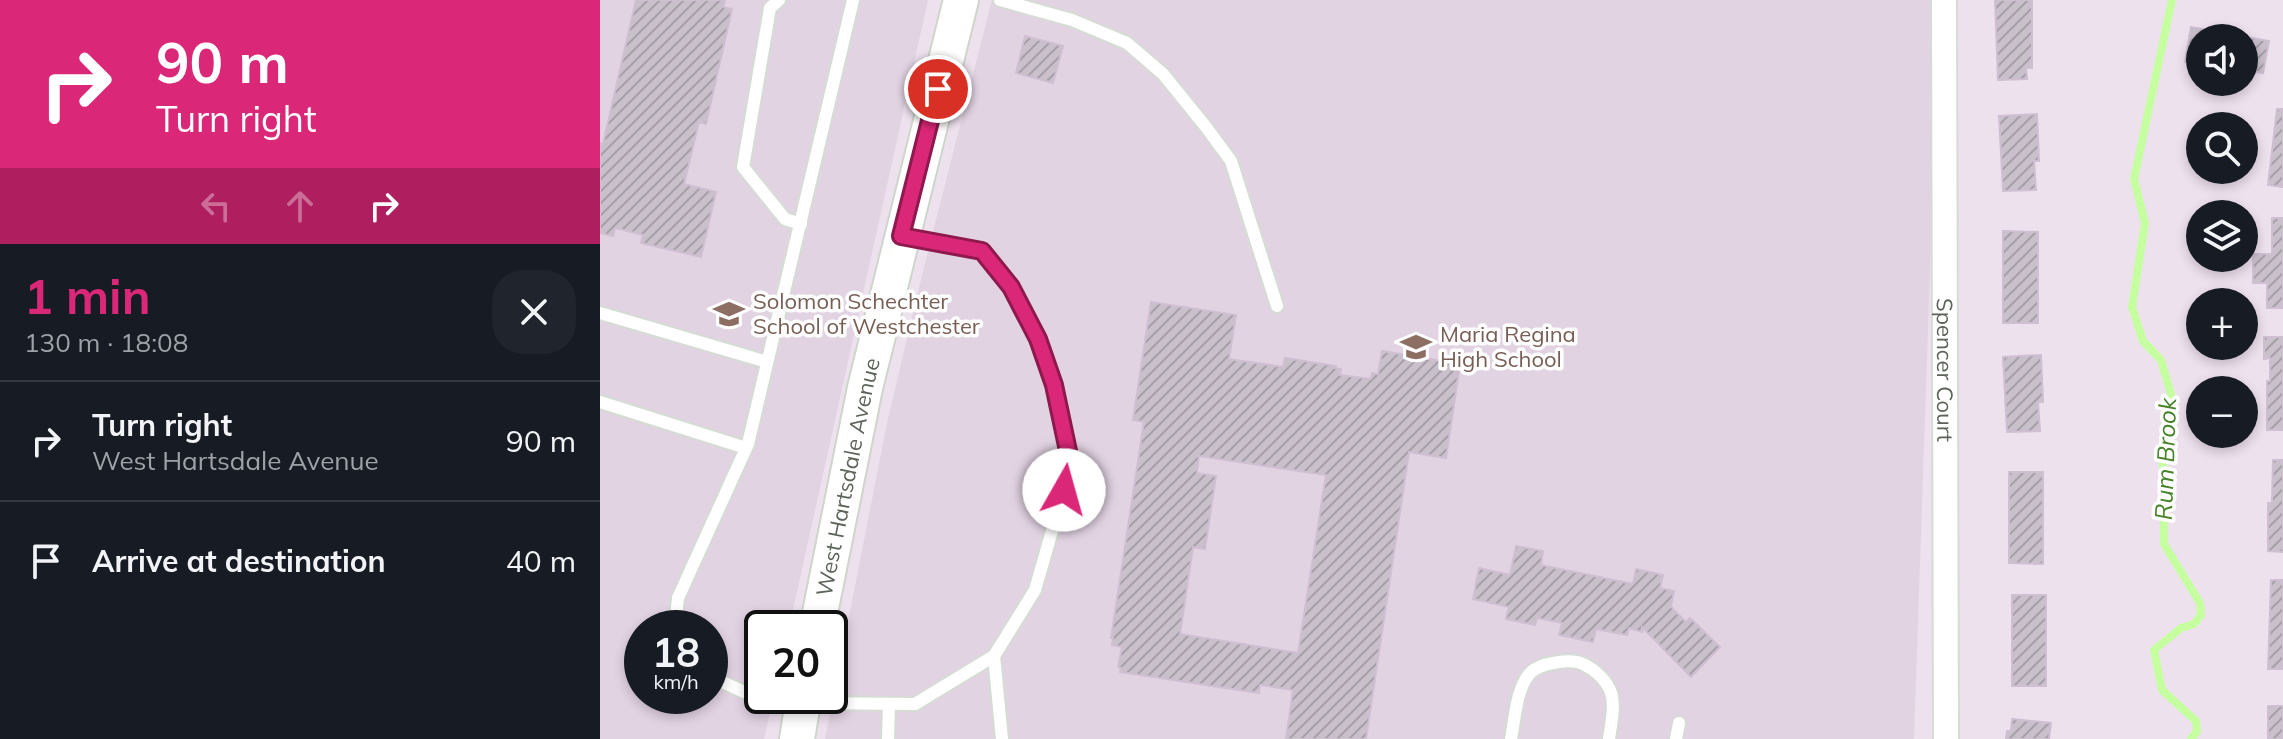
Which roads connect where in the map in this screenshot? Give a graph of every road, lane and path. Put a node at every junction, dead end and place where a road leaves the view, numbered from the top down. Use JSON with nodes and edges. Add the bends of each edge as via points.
{"nodes":[{"id":1,"x":779,"y":0,"type":"edge"},
{"id":2,"x":853,"y":0,"type":"edge"},
{"id":3,"x":961,"y":0,"type":"edge"},
{"id":4,"x":1000,"y":0,"type":"edge"},
{"id":5,"x":1944,"y":0,"type":"edge"},
{"id":6,"x":801,"y":224,"type":"junction"},
{"id":7,"x":901,"y":236,"type":"junction"},
{"id":8,"x":1277,"y":306,"type":"dead end"},
{"id":9,"x":600,"y":313,"type":"edge"},
{"id":10,"x":767,"y":362,"type":"junction"},
{"id":11,"x":600,"y":402,"type":"edge"},
{"id":12,"x":746,"y":448,"type":"junction"},
{"id":13,"x":677,"y":610,"type":"edge"},
{"id":14,"x":821,"y":610,"type":"edge"},
{"id":15,"x":994,"y":656,"type":"junction"},
{"id":16,"x":848,"y":702,"type":"edge"},
{"id":17,"x":889,"y":704,"type":"junction"},
{"id":18,"x":801,"y":714,"type":"edge"},
{"id":19,"x":1679,"y":723,"type":"dead end"},
{"id":20,"x":797,"y":739,"type":"edge"},
{"id":21,"x":888,"y":739,"type":"edge"},
{"id":22,"x":1002,"y":739,"type":"edge"},
{"id":23,"x":1511,"y":739,"type":"edge"},
{"id":24,"x":1609,"y":739,"type":"edge"},
{"id":25,"x":1676,"y":739,"type":"edge"},
{"id":26,"x":1946,"y":739,"type":"edge"}],
"edges":[{"from":1,"to":6,"type":"lane","via":[[770,8],[743,167],[785,219]]},
{"from":2,"to":6,"type":"lane"},
{"from":3,"to":7,"type":"main road","name":"West Hartsdale Avenue"},
{"from":4,"to":8,"type":"lane","via":[[1072,20],[1127,43],[1163,74],[1231,161]]},
{"from":5,"to":26,"type":"street","name":"Spencer Court"},
{"from":6,"to":10,"type":"lane"},
{"from":7,"to":14,"type":"main road","name":"West Hartsdale Avenue"},
{"from":7,"to":15,"type":"lane","via":[[982,251],[1011,287],[1054,385],[1071,465],[1035,590]]},
{"from":9,"to":10,"type":"lane"},
{"from":10,"to":12,"type":"lane"},
{"from":11,"to":12,"type":"lane"},
{"from":12,"to":13,"type":"lane"},
{"from":15,"to":17,"type":"lane","via":[[915,704]]},
{"from":15,"to":22,"type":"lane"},
{"from":16,"to":17,"type":"lane"},
{"from":17,"to":21,"type":"lane"},
{"from":18,"to":20,"type":"main road"},
{"from":19,"to":25,"type":"lane"},
{"from":23,"to":24,"type":"lane","via":[[1531,672],[1550,662],[1581,663],[1601,677],[1611,691]]}]}
